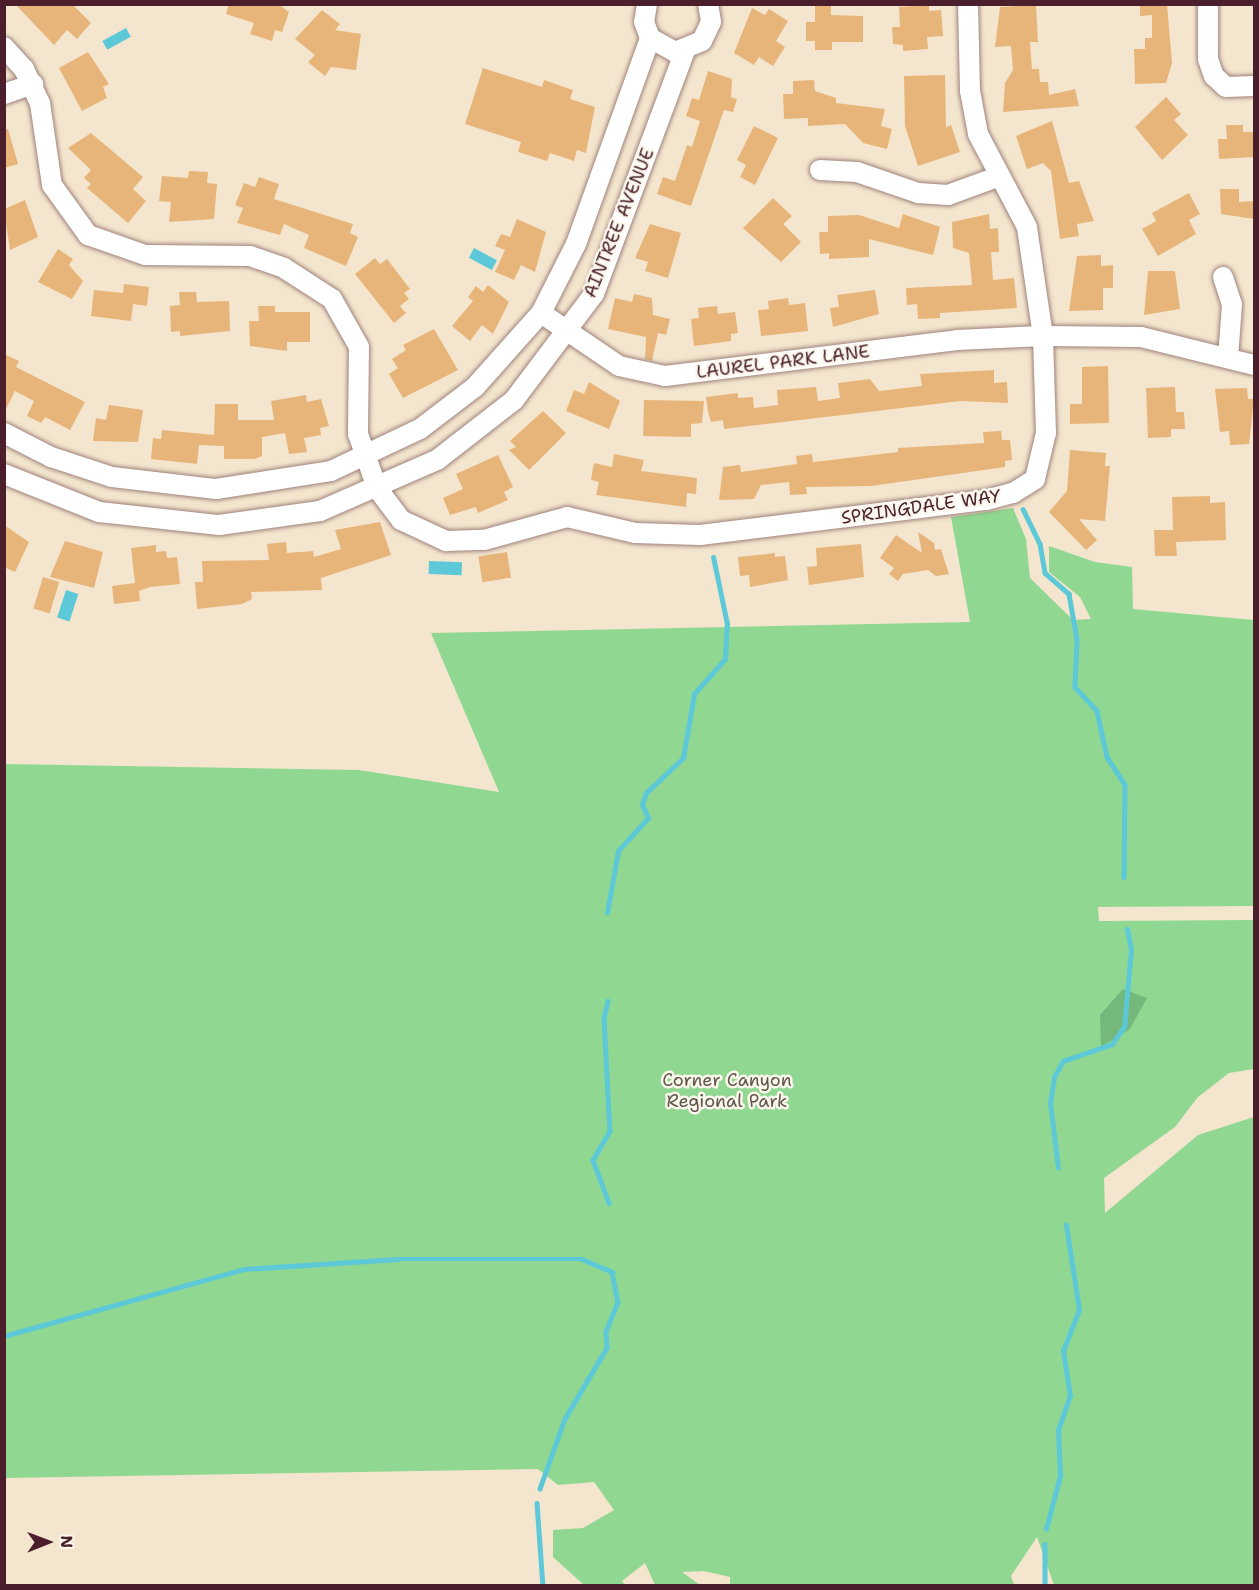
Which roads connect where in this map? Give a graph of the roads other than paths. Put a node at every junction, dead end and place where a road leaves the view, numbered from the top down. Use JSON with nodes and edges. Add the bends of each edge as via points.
{"nodes":[{"id":1,"x":968,"y":4,"type":"edge"},
{"id":2,"x":1208,"y":4,"type":"edge"},
{"id":3,"x":712,"y":7,"type":"edge"},
{"id":4,"x":641,"y":8,"type":"edge"},
{"id":5,"x":650,"y":38,"type":"junction"},
{"id":6,"x":4,"y":47,"type":"edge"},
{"id":7,"x":685,"y":51,"type":"junction"},
{"id":8,"x":33,"y":84,"type":"junction"},
{"id":9,"x":1254,"y":86,"type":"edge"},
{"id":10,"x":4,"y":94,"type":"edge"},
{"id":11,"x":820,"y":170,"type":"dead end"},
{"id":12,"x":1000,"y":176,"type":"junction"},
{"id":13,"x":1223,"y":277,"type":"dead end"},
{"id":14,"x":541,"y":313,"type":"junction"},
{"id":15,"x":569,"y":334,"type":"junction"},
{"id":16,"x":1043,"y":336,"type":"junction"},
{"id":17,"x":1228,"y":358,"type":"junction"},
{"id":18,"x":1254,"y":365,"type":"edge"},
{"id":19,"x":4,"y":433,"type":"edge"},
{"id":20,"x":366,"y":456,"type":"junction"},
{"id":21,"x":4,"y":474,"type":"edge"},
{"id":22,"x":377,"y":488,"type":"junction"}],
"edges":[{"from":1,"to":12,"type":"street","name":"SPRINGDALE WAY","via":[[970,91],[978,134]]},
{"from":2,"to":9,"type":"street","via":[[1208,59],[1214,76],[1226,87]]},
{"from":3,"to":7,"type":"street","via":[[708,32]]},
{"from":4,"to":5,"type":"street"},
{"from":5,"to":7,"type":"street","via":[[665,50]]},
{"from":5,"to":14,"type":"street","name":"AINTREE AVENUE","via":[[584,225]]},
{"from":6,"to":8,"type":"street"},
{"from":7,"to":15,"type":"street","name":"AINTREE AVENUE","via":[[594,294]]},
{"from":8,"to":10,"type":"street"},
{"from":8,"to":20,"type":"street","name":"SPRINGDALE WAY","via":[[52,185],[88,235],[145,255],[250,256],[284,268],[333,300],[359,347],[356,420]]},
{"from":11,"to":12,"type":"street","via":[[857,172],[918,193],[948,195]]},
{"from":12,"to":16,"type":"street","name":"SPRINGDALE WAY","via":[[1027,227]]},
{"from":13,"to":17,"type":"street","via":[[1232,304]]},
{"from":14,"to":15,"type":"street","name":"LAUREL PARK LANE"},
{"from":14,"to":20,"type":"street","name":"AINTREE AVENUE","via":[[475,387],[420,429]]},
{"from":15,"to":16,"type":"street","name":"LAUREL PARK LANE","via":[[619,366],[665,376],[957,340]]},
{"from":15,"to":22,"type":"street","name":"AINTREE AVENUE","via":[[537,376],[489,423],[437,460]]},
{"from":16,"to":17,"type":"street","name":"LAUREL PARK LANE","via":[[1141,336]]},
{"from":16,"to":22,"type":"street","name":"SPRINGDALE WAY","via":[[1043,458],[1035,479],[1013,493],[986,500],[700,536],[635,533],[567,517],[484,540],[446,541],[401,520]]},
{"from":17,"to":18,"type":"street","name":"LAUREL PARK LANE"},
{"from":19,"to":20,"type":"street","name":"AINTREE AVENUE","via":[[51,457],[112,477],[191,488],[263,486],[331,471]]},
{"from":20,"to":22,"type":"street","name":"SPRINGDALE WAY"},
{"from":21,"to":22,"type":"street","name":"AINTREE AVENUE","via":[[99,512],[192,525],[288,518]]}]}
